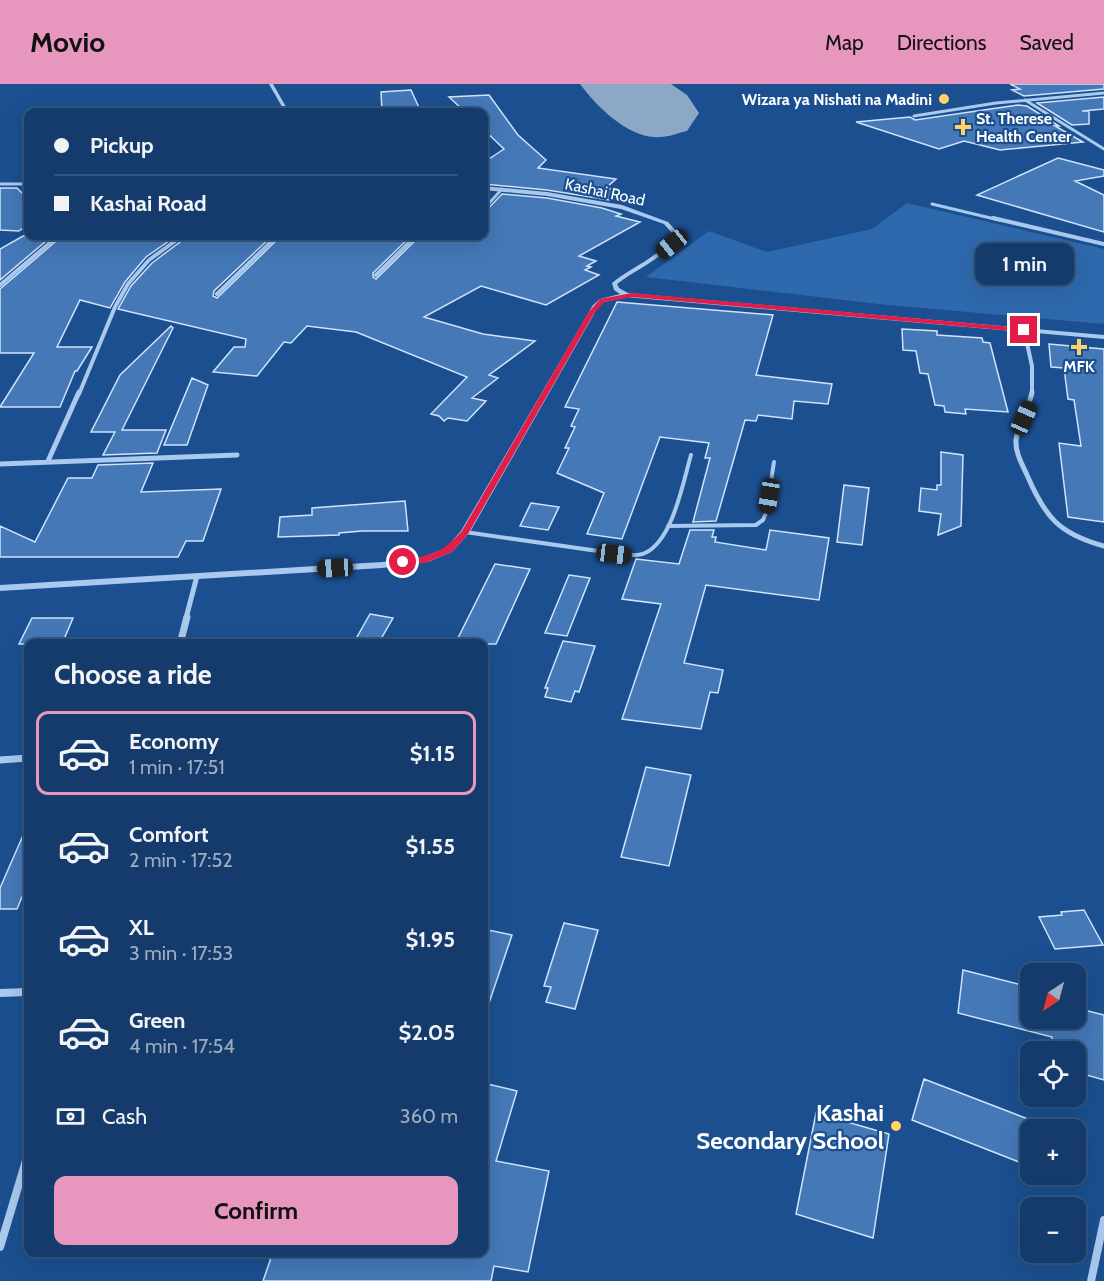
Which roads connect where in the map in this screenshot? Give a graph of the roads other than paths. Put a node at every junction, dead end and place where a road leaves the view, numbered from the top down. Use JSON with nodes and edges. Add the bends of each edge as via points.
{"nodes":[{"id":1,"x":271,"y":84,"type":"edge"},
{"id":2,"x":1104,"y":93,"type":"edge"},
{"id":3,"x":1025,"y":100,"type":"junction"},
{"id":4,"x":285,"y":108,"type":"edge"},
{"id":5,"x":915,"y":116,"type":"dead end"},
{"id":6,"x":1104,"y":148,"type":"edge"},
{"id":7,"x":0,"y":184,"type":"edge"},
{"id":8,"x":24,"y":184,"type":"edge"},
{"id":9,"x":488,"y":188,"type":"edge"},
{"id":10,"x":502,"y":189,"type":"junction"},
{"id":11,"x":488,"y":204,"type":"edge"},
{"id":12,"x":932,"y":204,"type":"dead end"},
{"id":13,"x":53,"y":240,"type":"edge"},
{"id":14,"x":176,"y":240,"type":"edge"},
{"id":15,"x":273,"y":240,"type":"edge"},
{"id":16,"x":412,"y":240,"type":"edge"},
{"id":17,"x":1104,"y":244,"type":"edge"},
{"id":18,"x":376,"y":275,"type":"dead end"},
{"id":19,"x":0,"y":285,"type":"edge"},
{"id":20,"x":216,"y":294,"type":"dead end"},
{"id":21,"x":626,"y":295,"type":"junction"},
{"id":22,"x":1024,"y":330,"type":"junction"},
{"id":23,"x":1104,"y":337,"type":"edge"},
{"id":24,"x":237,"y":455,"type":"dead end"},
{"id":25,"x":691,"y":455,"type":"dead end"},
{"id":26,"x":48,"y":461,"type":"junction"},
{"id":27,"x":774,"y":462,"type":"dead end"},
{"id":28,"x":0,"y":464,"type":"edge"},
{"id":29,"x":668,"y":526,"type":"junction"},
{"id":30,"x":465,"y":532,"type":"junction"},
{"id":31,"x":1104,"y":546,"type":"edge"},
{"id":32,"x":197,"y":576,"type":"junction"},
{"id":33,"x":0,"y":588,"type":"edge"},
{"id":34,"x":181,"y":639,"type":"edge"},
{"id":35,"x":24,"y":758,"type":"edge"},
{"id":36,"x":0,"y":760,"type":"edge"},
{"id":37,"x":24,"y":992,"type":"edge"},
{"id":38,"x":0,"y":993,"type":"edge"},
{"id":39,"x":24,"y":1167,"type":"edge"},
{"id":40,"x":1104,"y":1220,"type":"edge"},
{"id":41,"x":0,"y":1247,"type":"edge"},
{"id":42,"x":1091,"y":1281,"type":"edge"}],
"edges":[{"from":1,"to":4,"type":"street"},
{"from":2,"to":3,"type":"street"},
{"from":3,"to":5,"type":"street"},
{"from":3,"to":6,"type":"street"},
{"from":7,"to":8,"type":"street"},
{"from":9,"to":10,"type":"street","name":"Kashai Road"},
{"from":10,"to":11,"type":"street"},
{"from":10,"to":21,"type":"street","name":"Kashai Road","via":[[622,207],[666,223],[676,234],[672,244],[614,284]]},
{"from":12,"to":17,"type":"street"},
{"from":13,"to":19,"type":"street"},
{"from":14,"to":26,"type":"street","via":[[149,260],[128,284]]},
{"from":15,"to":20,"type":"street"},
{"from":16,"to":18,"type":"street"},
{"from":21,"to":22,"type":"street"},
{"from":21,"to":30,"type":"street","via":[[602,300],[595,306]]},
{"from":22,"to":23,"type":"street"},
{"from":22,"to":31,"type":"street","via":[[1033,392],[1018,430],[1016,447],[1023,468],[1051,522],[1069,535]]},
{"from":24,"to":26,"type":"street"},
{"from":25,"to":29,"type":"lane"},
{"from":26,"to":28,"type":"street"},
{"from":27,"to":29,"type":"lane","via":[[766,513],[756,525]]},
{"from":29,"to":30,"type":"lane","via":[[657,545],[645,553],[626,555]]},
{"from":30,"to":32,"type":"street","via":[[449,550],[425,560]]},
{"from":32,"to":33,"type":"street"},
{"from":32,"to":34,"type":"street"},
{"from":35,"to":36,"type":"street"},
{"from":37,"to":38,"type":"street"},
{"from":39,"to":41,"type":"street"},
{"from":40,"to":42,"type":"street"}]}
